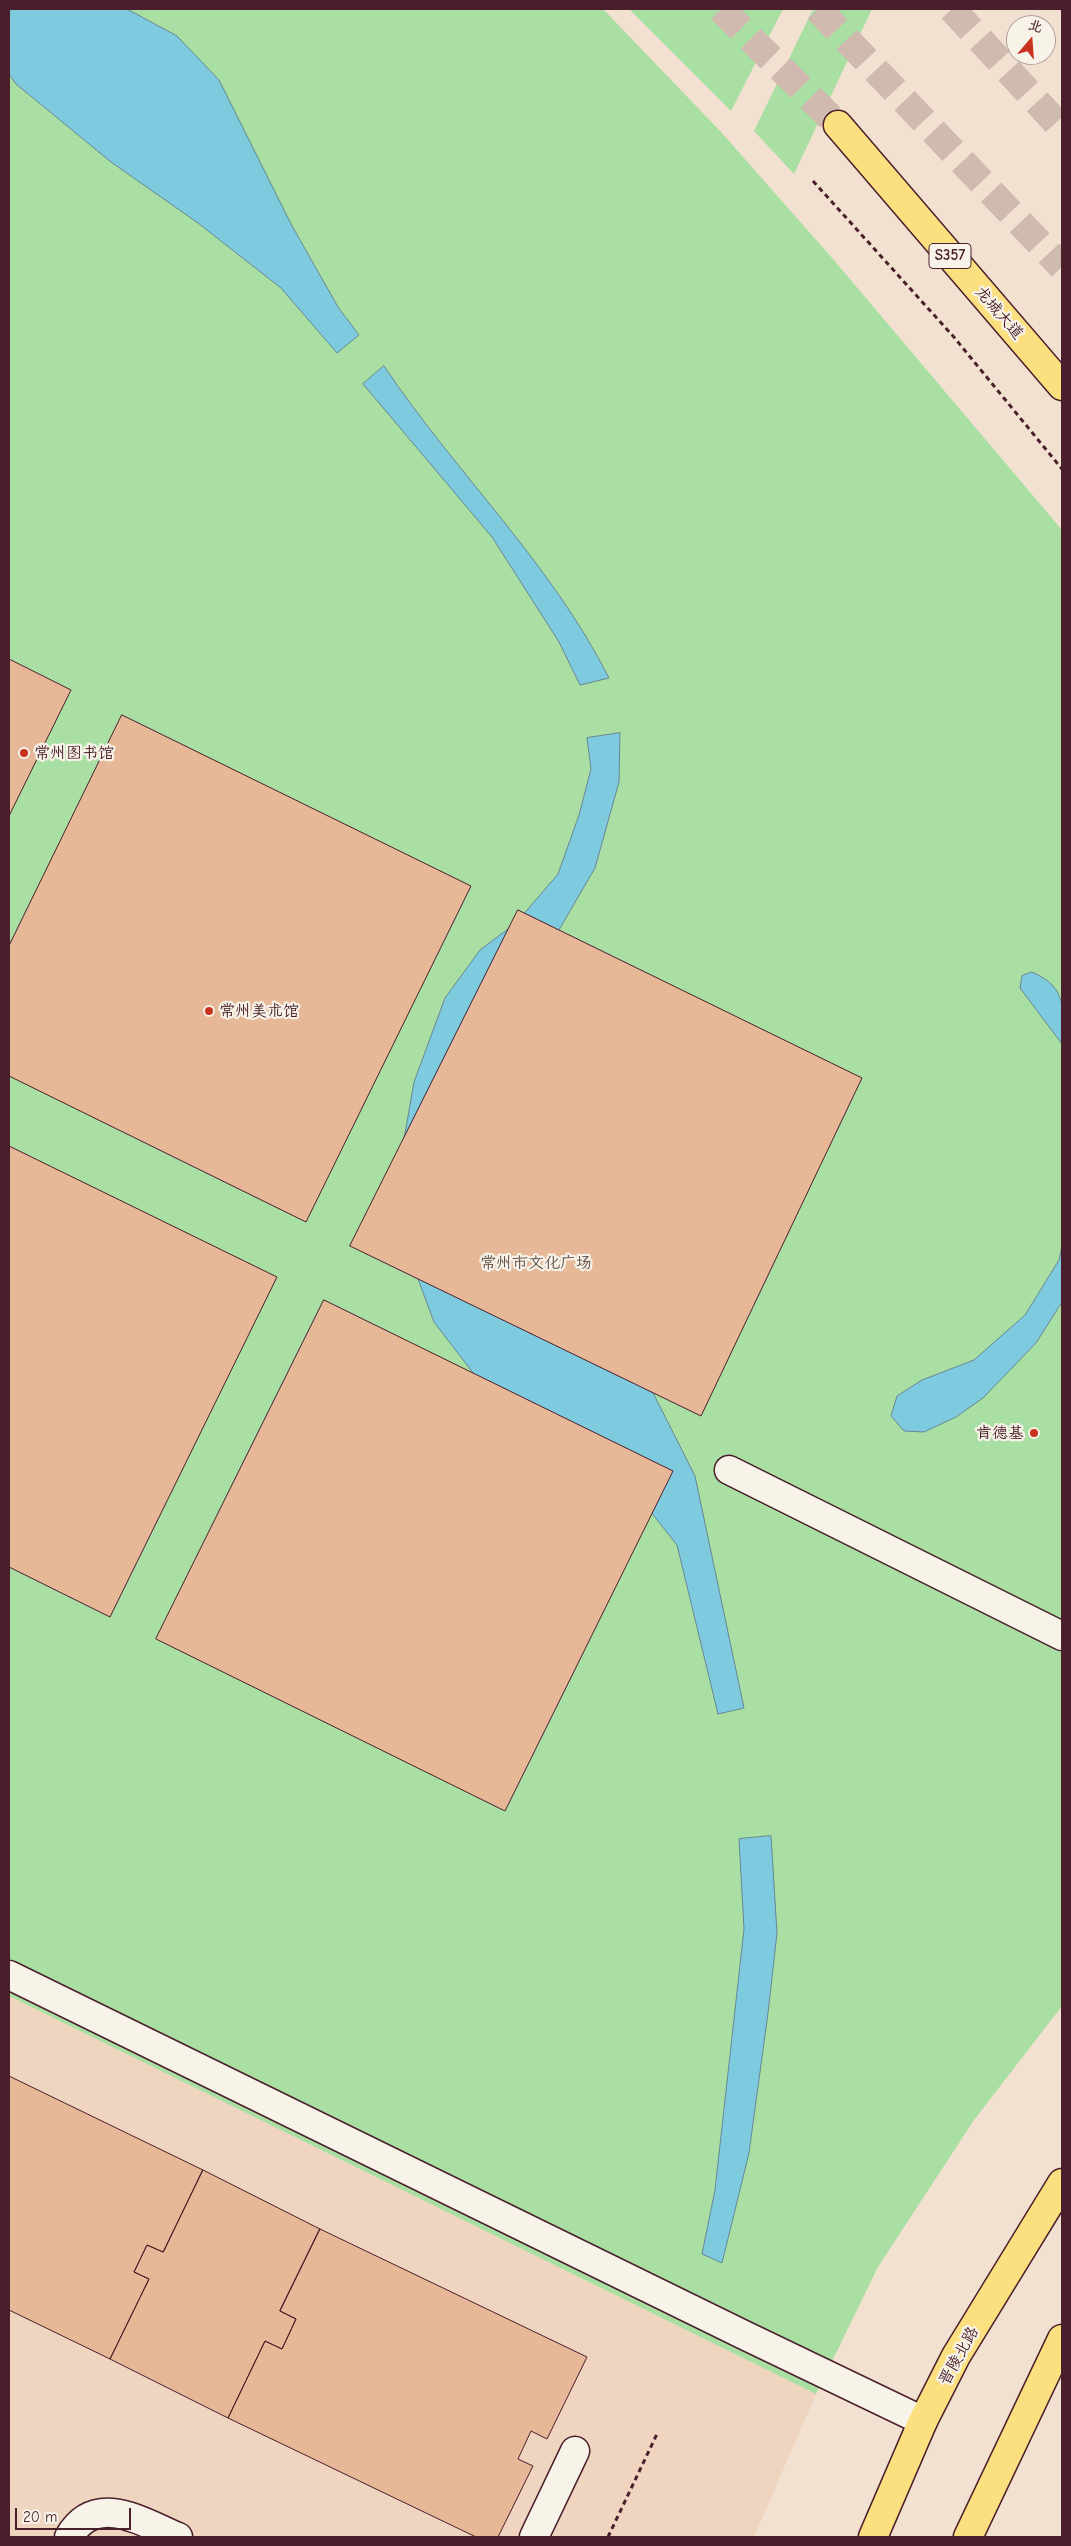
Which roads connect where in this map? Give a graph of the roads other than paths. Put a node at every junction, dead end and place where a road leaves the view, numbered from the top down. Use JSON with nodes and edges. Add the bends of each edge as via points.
{"nodes":[{"id":1,"x":838,"y":125,"type":"tunnel mouth"},
{"id":2,"x":1062,"y":386,"type":"edge"},
{"id":3,"x":728,"y":1470,"type":"dead end"},
{"id":4,"x":1061,"y":1632,"type":"edge"},
{"id":5,"x":9,"y":1975,"type":"edge"},
{"id":6,"x":1062,"y":2183,"type":"edge"},
{"id":7,"x":1062,"y":2339,"type":"edge"},
{"id":8,"x":924,"y":2420,"type":"junction"},
{"id":9,"x":575,"y":2451,"type":"dead end"},
{"id":10,"x":69,"y":2537,"type":"edge"},
{"id":11,"x":178,"y":2537,"type":"edge"},
{"id":12,"x":534,"y":2537,"type":"edge"},
{"id":13,"x":873,"y":2537,"type":"edge"},
{"id":14,"x":968,"y":2537,"type":"edge"}],
"edges":[{"from":1,"to":2,"type":"main road","name":"龙城大道","number":"S357"},
{"from":3,"to":4,"type":"lane"},
{"from":5,"to":8,"type":"lane"},
{"from":6,"to":8,"type":"main road","name":"晋陵北路","via":[[956,2356]]},
{"from":7,"to":14,"type":"main road"},
{"from":8,"to":13,"type":"main road","name":"晋陵北路"},
{"from":9,"to":12,"type":"lane"},
{"from":10,"to":11,"type":"lane","via":[[84,2519],[103,2512],[127,2515]]}]}
